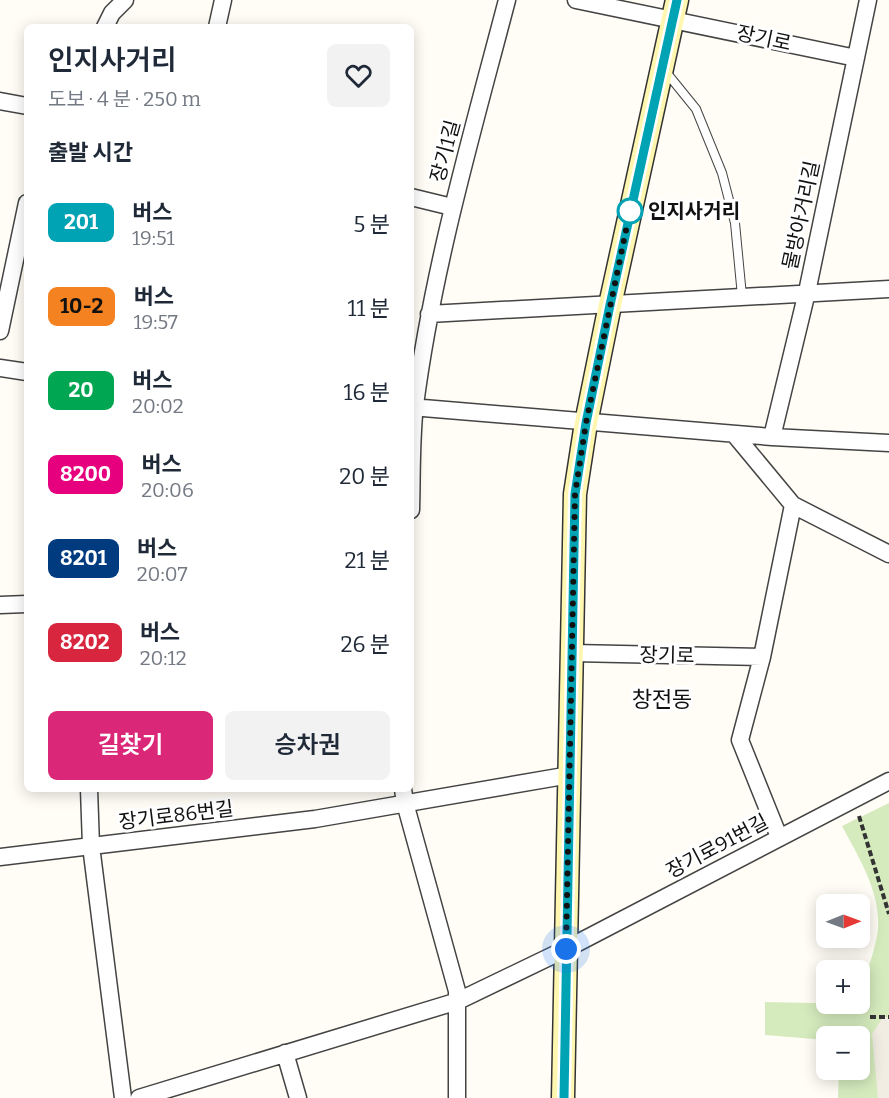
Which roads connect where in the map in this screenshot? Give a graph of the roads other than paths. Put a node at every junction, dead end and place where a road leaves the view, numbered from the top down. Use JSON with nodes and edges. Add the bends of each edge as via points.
{"nodes":[{"id":1,"x":125,"y":0,"type":"edge"},
{"id":2,"x":223,"y":0,"type":"edge"},
{"id":3,"x":507,"y":0,"type":"edge"},
{"id":4,"x":576,"y":0,"type":"edge"},
{"id":5,"x":867,"y":0,"type":"edge"},
{"id":6,"x":675,"y":9,"type":"edge"},
{"id":7,"x":106,"y":24,"type":"edge"},
{"id":8,"x":218,"y":24,"type":"edge"},
{"id":9,"x":856,"y":58,"type":"junction"},
{"id":10,"x":662,"y":67,"type":"junction"},
{"id":11,"x":0,"y":101,"type":"edge"},
{"id":12,"x":24,"y":105,"type":"edge"},
{"id":13,"x":414,"y":198,"type":"edge"},
{"id":14,"x":452,"y":207,"type":"junction"},
{"id":15,"x":24,"y":217,"type":"edge"},
{"id":16,"x":889,"y":289,"type":"edge"},
{"id":17,"x":807,"y":292,"type":"junction"},
{"id":18,"x":742,"y":296,"type":"junction"},
{"id":19,"x":610,"y":305,"type":"junction"},
{"id":20,"x":429,"y":315,"type":"junction"},
{"id":21,"x":0,"y":331,"type":"edge"},
{"id":22,"x":0,"y":368,"type":"edge"},
{"id":23,"x":24,"y":372,"type":"edge"},
{"id":24,"x":414,"y":401,"type":"edge"},
{"id":25,"x":414,"y":407,"type":"edge"},
{"id":26,"x":586,"y":423,"type":"junction"},
{"id":27,"x":734,"y":434,"type":"junction"},
{"id":28,"x":772,"y":437,"type":"junction"},
{"id":29,"x":889,"y":443,"type":"edge"},
{"id":30,"x":793,"y":505,"type":"junction"},
{"id":31,"x":889,"y":554,"type":"edge"},
{"id":32,"x":24,"y":604,"type":"edge"},
{"id":33,"x":0,"y":606,"type":"edge"},
{"id":34,"x":573,"y":653,"type":"junction"},
{"id":35,"x":762,"y":657,"type":"junction"},
{"id":36,"x":570,"y":775,"type":"junction"},
{"id":37,"x":889,"y":781,"type":"edge"},
{"id":38,"x":88,"y":792,"type":"edge"},
{"id":39,"x":404,"y":796,"type":"edge"},
{"id":40,"x":779,"y":837,"type":"junction"},
{"id":41,"x":91,"y":846,"type":"junction"},
{"id":42,"x":0,"y":857,"type":"edge"},
{"id":43,"x":566,"y":949,"type":"junction"},
{"id":44,"x":458,"y":1001,"type":"junction"},
{"id":45,"x":285,"y":1053,"type":"junction"},
{"id":46,"x":123,"y":1098,"type":"edge"},
{"id":47,"x":139,"y":1098,"type":"edge"},
{"id":48,"x":298,"y":1098,"type":"edge"},
{"id":49,"x":457,"y":1098,"type":"edge"},
{"id":50,"x":563,"y":1098,"type":"edge"}],
"edges":[{"from":1,"to":7,"type":"street"},
{"from":2,"to":8,"type":"street"},
{"from":3,"to":14,"type":"street","name":"장기1길"},
{"from":4,"to":6,"type":"street","name":"장기로"},
{"from":5,"to":9,"type":"street","name":"물방아거리길"},
{"from":6,"to":9,"type":"street","name":"장기로"},
{"from":6,"to":10,"type":"main road"},
{"from":9,"to":17,"type":"street","name":"물방아거리길"},
{"from":10,"to":18,"type":"lane","via":[[696,109],[722,173],[735,223]]},
{"from":10,"to":19,"type":"main road"},
{"from":11,"to":12,"type":"street"},
{"from":13,"to":14,"type":"street"},
{"from":14,"to":20,"type":"street","name":"장기1길"},
{"from":15,"to":21,"type":"street"},
{"from":16,"to":17,"type":"street"},
{"from":17,"to":18,"type":"street"},
{"from":17,"to":28,"type":"street","name":"물방아거리길"},
{"from":18,"to":19,"type":"street"},
{"from":19,"to":20,"type":"street"},
{"from":19,"to":26,"type":"main road"},
{"from":20,"to":24,"type":"street","name":"장기1길"},
{"from":22,"to":23,"type":"street"},
{"from":25,"to":26,"type":"street"},
{"from":26,"to":27,"type":"street"},
{"from":26,"to":34,"type":"main road","via":[[575,494]]},
{"from":27,"to":28,"type":"street"},
{"from":27,"to":30,"type":"street"},
{"from":28,"to":29,"type":"street"},
{"from":30,"to":31,"type":"street"},
{"from":30,"to":35,"type":"street"},
{"from":32,"to":33,"type":"street"},
{"from":34,"to":35,"type":"street","name":"장기로"},
{"from":34,"to":36,"type":"main road"},
{"from":35,"to":40,"type":"street","via":[[740,740]]},
{"from":36,"to":39,"type":"street","name":"장기로86번길"},
{"from":36,"to":43,"type":"main road"},
{"from":37,"to":40,"type":"street","name":"장기로91번길"},
{"from":38,"to":41,"type":"street"},
{"from":39,"to":41,"type":"street","name":"장기로86번길","via":[[315,819]]},
{"from":39,"to":44,"type":"street"},
{"from":40,"to":43,"type":"street","name":"장기로91번길"},
{"from":41,"to":42,"type":"street","name":"장기로86번길"},
{"from":41,"to":46,"type":"street"},
{"from":43,"to":44,"type":"street","name":"장기로91번길"},
{"from":43,"to":50,"type":"main road"},
{"from":44,"to":45,"type":"street","name":"장기로91번길"},
{"from":44,"to":49,"type":"street"},
{"from":45,"to":47,"type":"street","name":"장기로91번길"},
{"from":45,"to":48,"type":"street"}]}
